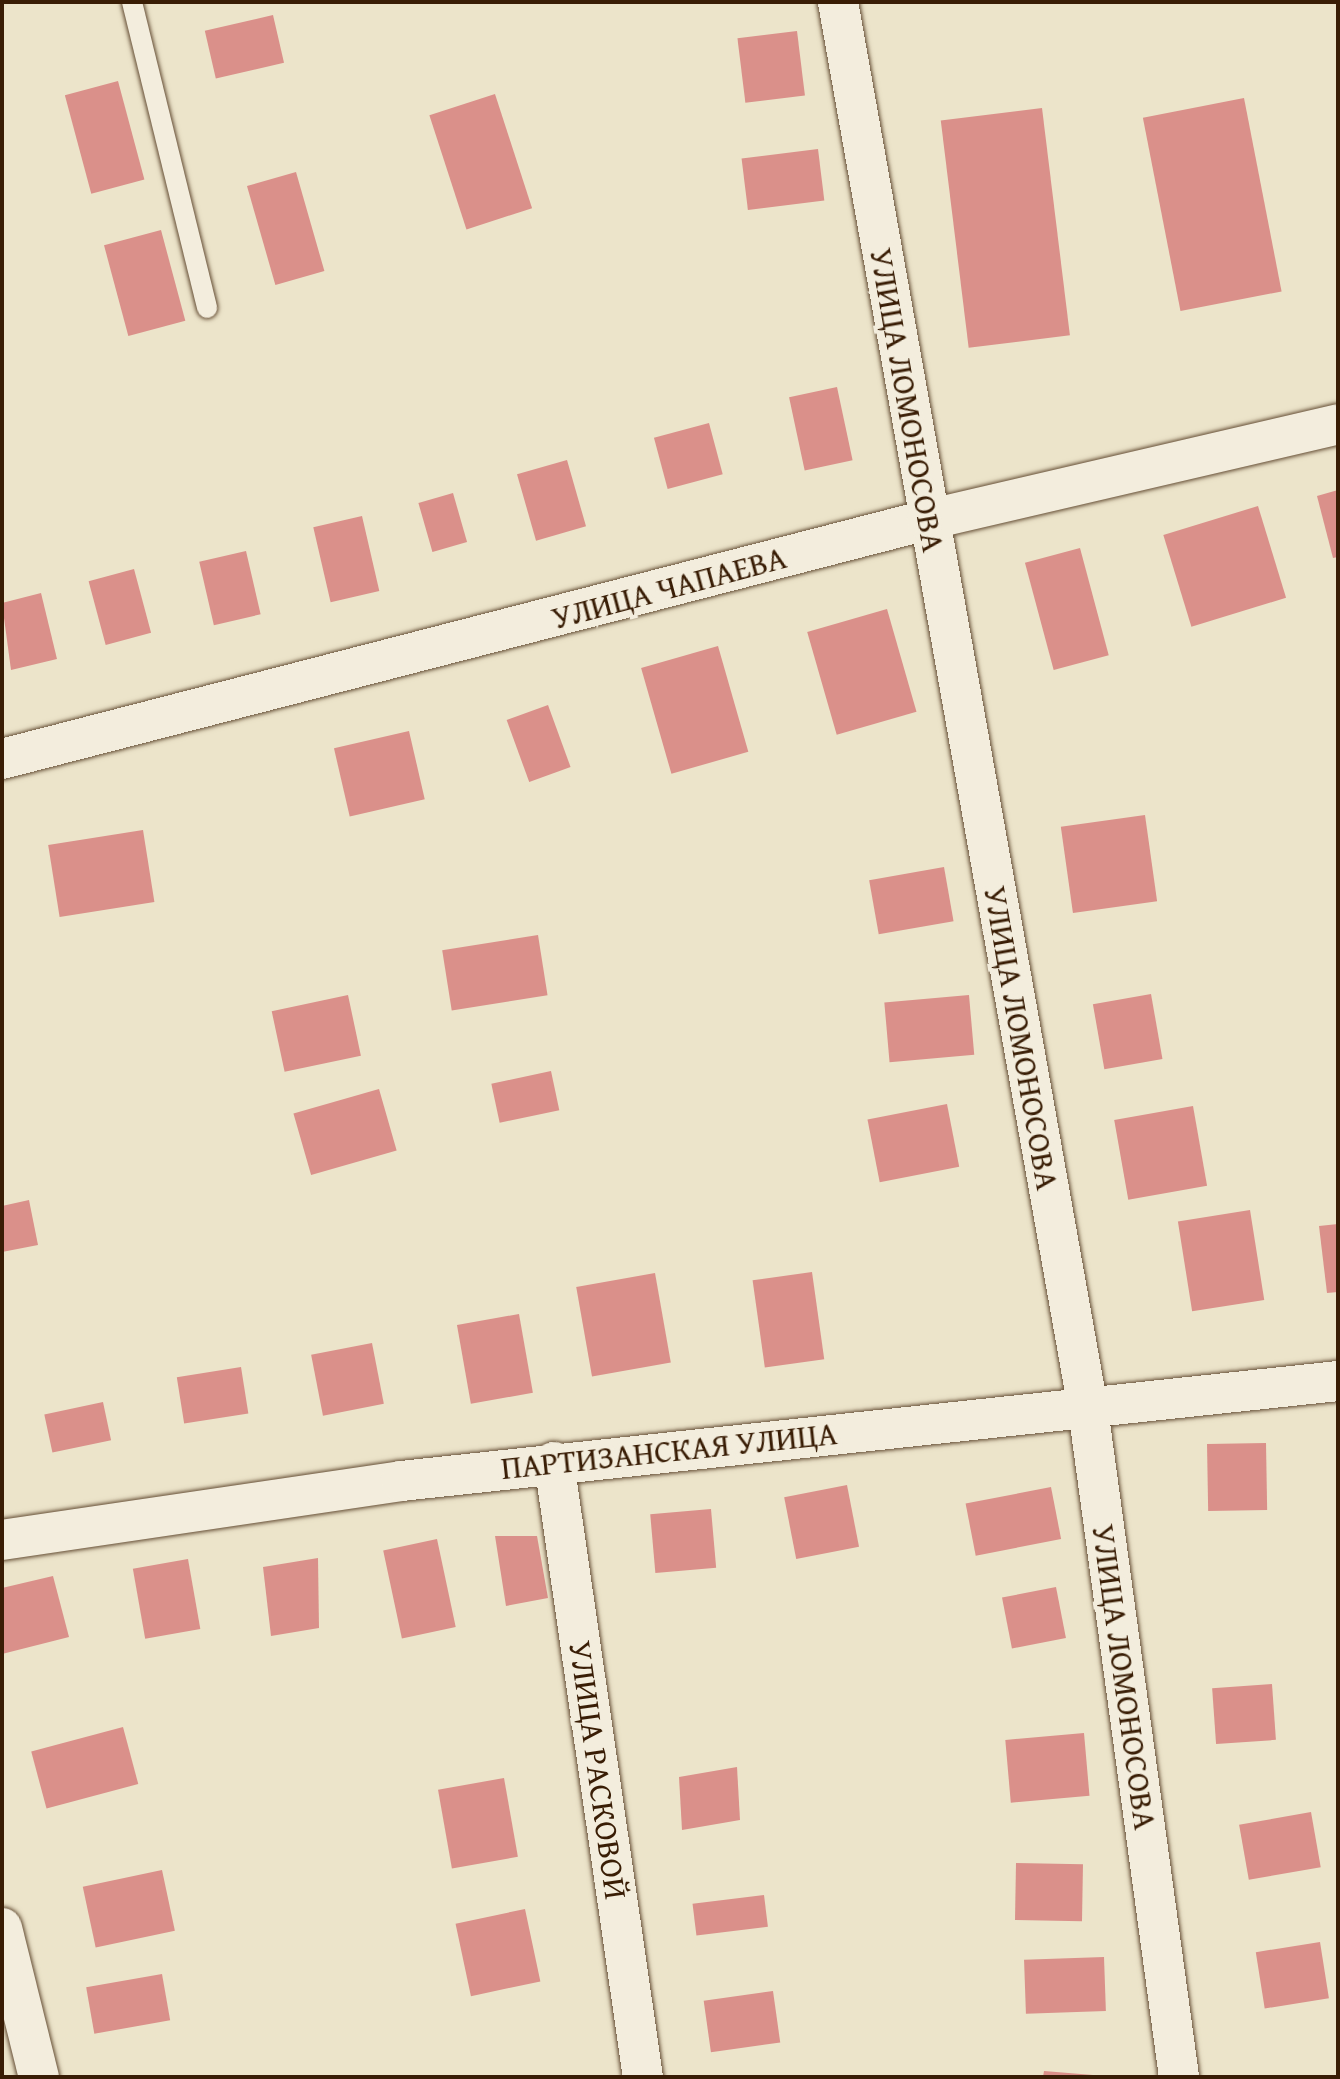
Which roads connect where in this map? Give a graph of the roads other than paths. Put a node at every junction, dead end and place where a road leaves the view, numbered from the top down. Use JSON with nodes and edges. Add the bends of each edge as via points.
{"nodes":[{"id":1,"x":132,"y":2,"type":"edge"},
{"id":2,"x":838,"y":2,"type":"edge"},
{"id":3,"x":207,"y":308,"type":"dead end"},
{"id":4,"x":1338,"y":424,"type":"edge"},
{"id":5,"x":927,"y":520,"type":"junction"},
{"id":6,"x":2,"y":759,"type":"edge"},
{"id":7,"x":1338,"y":1381,"type":"edge"},
{"id":8,"x":1088,"y":1409,"type":"junction"},
{"id":9,"x":554,"y":1462,"type":"junction"},
{"id":10,"x":2,"y":1540,"type":"edge"},
{"id":11,"x":2,"y":1928,"type":"edge"},
{"id":12,"x":39,"y":2077,"type":"edge"},
{"id":13,"x":643,"y":2077,"type":"edge"},
{"id":14,"x":1179,"y":2077,"type":"edge"}],
"edges":[{"from":1,"to":3,"type":"lane"},
{"from":2,"to":5,"type":"street","name":"УЛИЦА ЛОМОНОСОВА"},
{"from":4,"to":5,"type":"street","name":"УЛИЦА ЧАПАЕВА"},
{"from":5,"to":6,"type":"street","name":"УЛИЦА ЧАПАЕВА"},
{"from":5,"to":8,"type":"street","name":"УЛИЦА ЛОМОНОСОВА"},
{"from":7,"to":8,"type":"street","name":"ПАРТИЗАНСКАЯ УЛИЦА"},
{"from":8,"to":9,"type":"street","name":"ПАРТИЗАНСКАЯ УЛИЦА"},
{"from":8,"to":14,"type":"street","name":"УЛИЦА ЛОМОНОСОВА"},
{"from":9,"to":10,"type":"street","name":"ПАРТИЗАНСКАЯ УЛИЦА"},
{"from":9,"to":13,"type":"street","name":"УЛИЦА РАСКОВОЙ"},
{"from":11,"to":12,"type":"street"}]}
